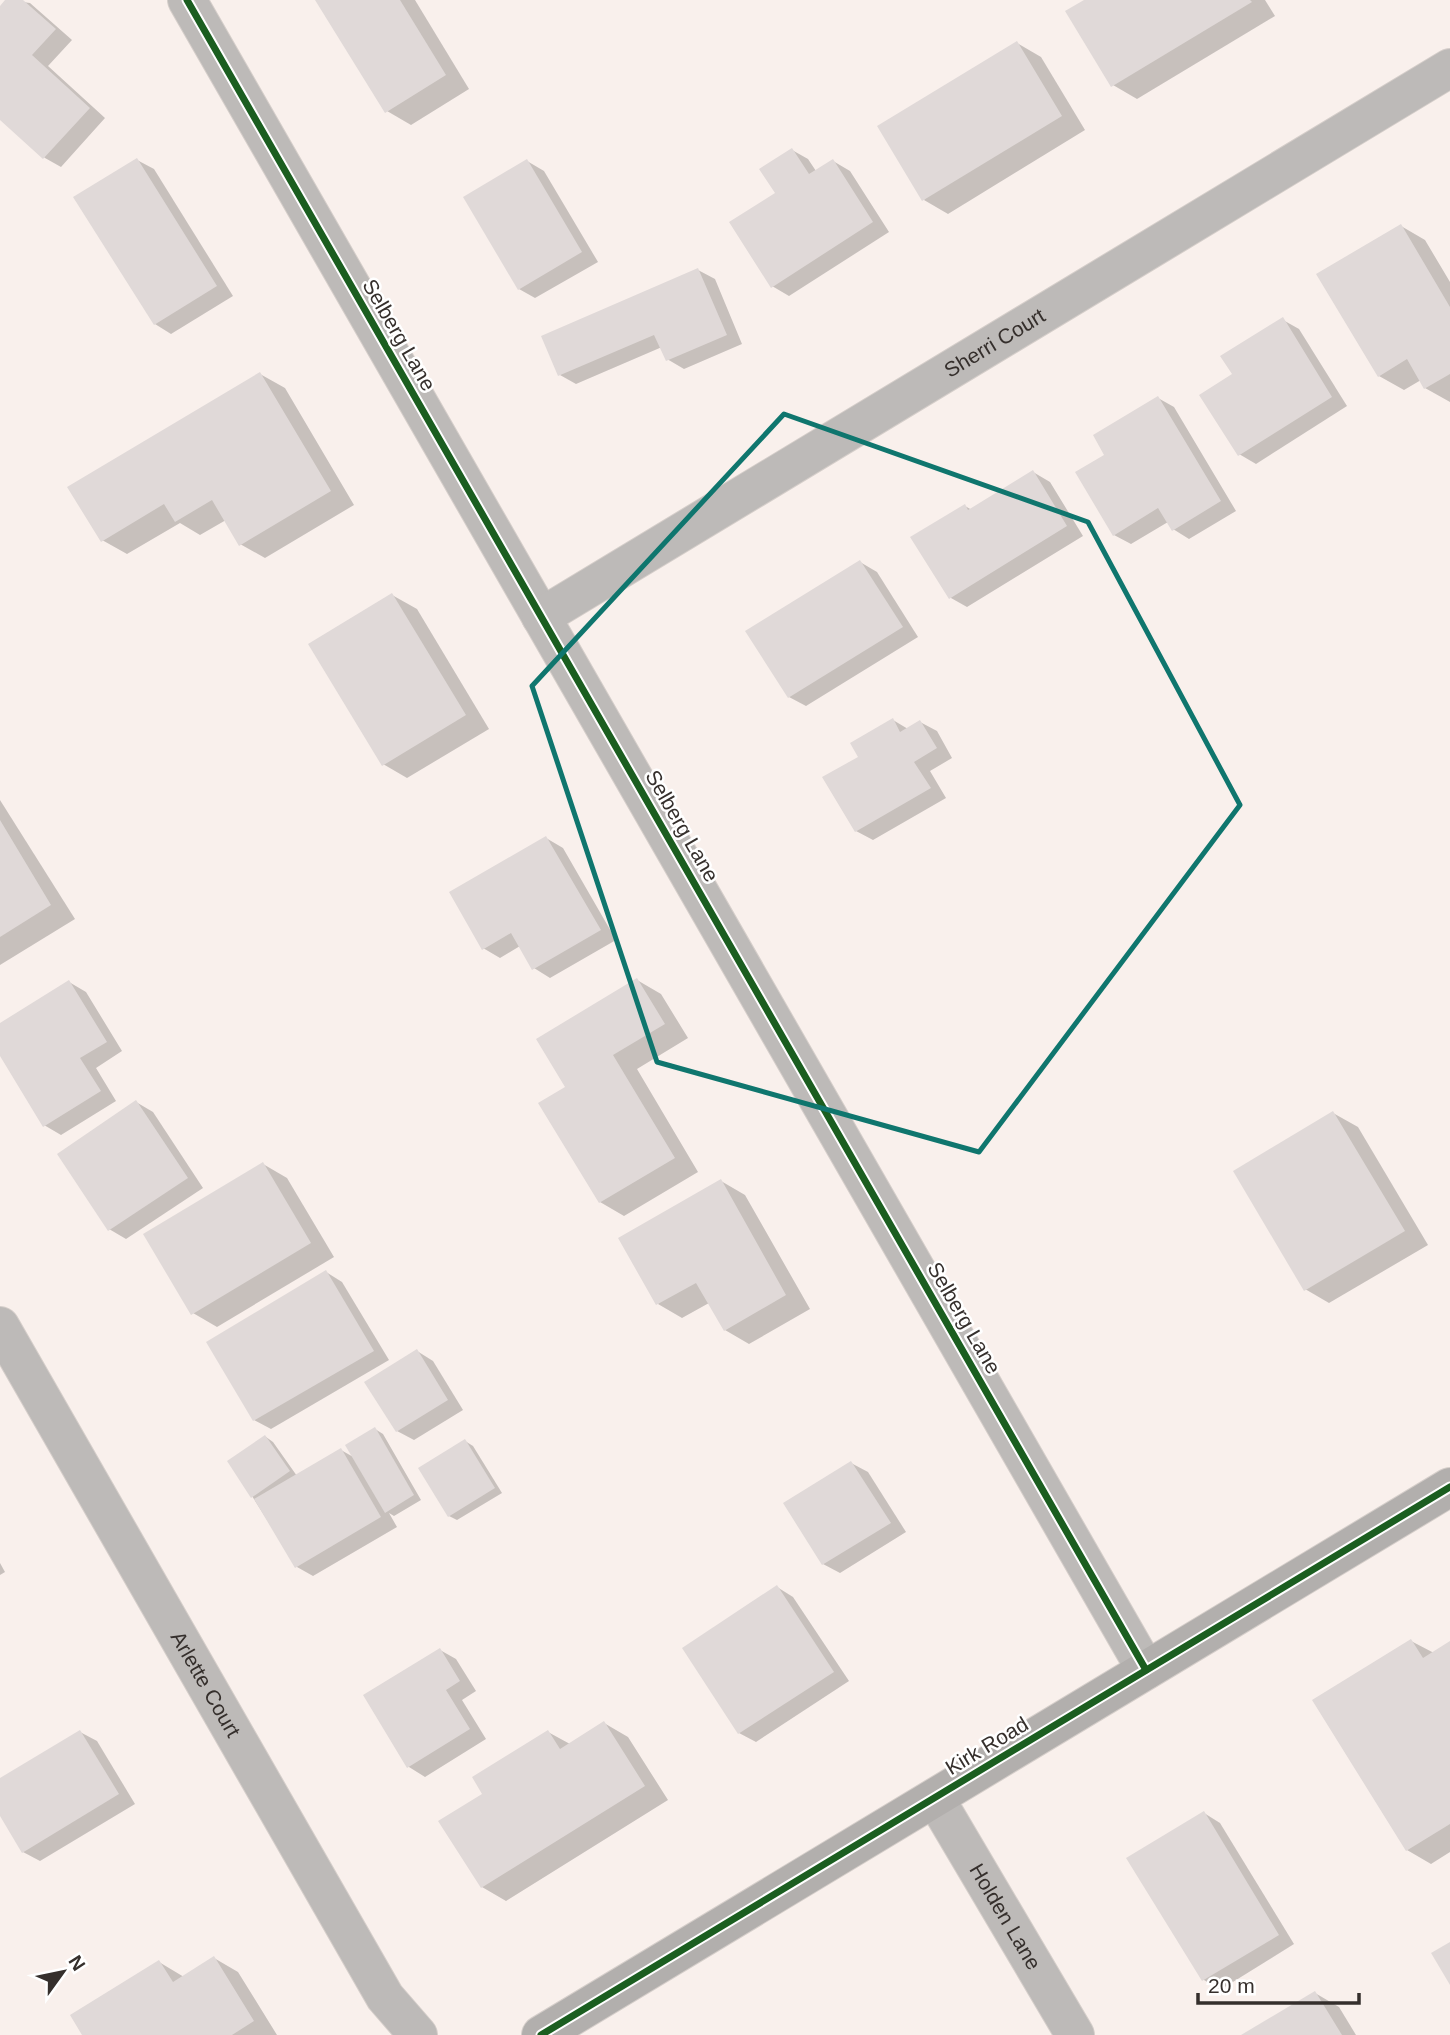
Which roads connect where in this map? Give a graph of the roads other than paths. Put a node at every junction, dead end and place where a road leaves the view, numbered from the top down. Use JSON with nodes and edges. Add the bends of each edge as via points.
{"nodes":[{"id":1,"x":187,"y":0,"type":"edge"},
{"id":2,"x":1450,"y":68,"type":"edge"},
{"id":3,"x":541,"y":617,"type":"junction"},
{"id":4,"x":0,"y":1326,"type":"edge"},
{"id":5,"x":1450,"y":1487,"type":"edge"},
{"id":6,"x":1146,"y":1670,"type":"junction"},
{"id":7,"x":935,"y":1798,"type":"junction"},
{"id":8,"x":418,"y":2035,"type":"edge"},
{"id":9,"x":541,"y":2035,"type":"edge"},
{"id":10,"x":1075,"y":2035,"type":"edge"}],
"edges":[{"from":1,"to":3,"type":"street","name":"Selberg Lane"},
{"from":2,"to":3,"type":"street","name":"Sherri Court"},
{"from":3,"to":6,"type":"street","name":"Selberg Lane"},
{"from":4,"to":8,"type":"street","name":"Arlette Court","via":[[385,1997]]},
{"from":5,"to":6,"type":"street","name":"Kirk Road"},
{"from":6,"to":7,"type":"street","name":"Kirk Road"},
{"from":7,"to":9,"type":"street","name":"Kirk Road"},
{"from":7,"to":10,"type":"street","name":"Holden Lane"}]}
